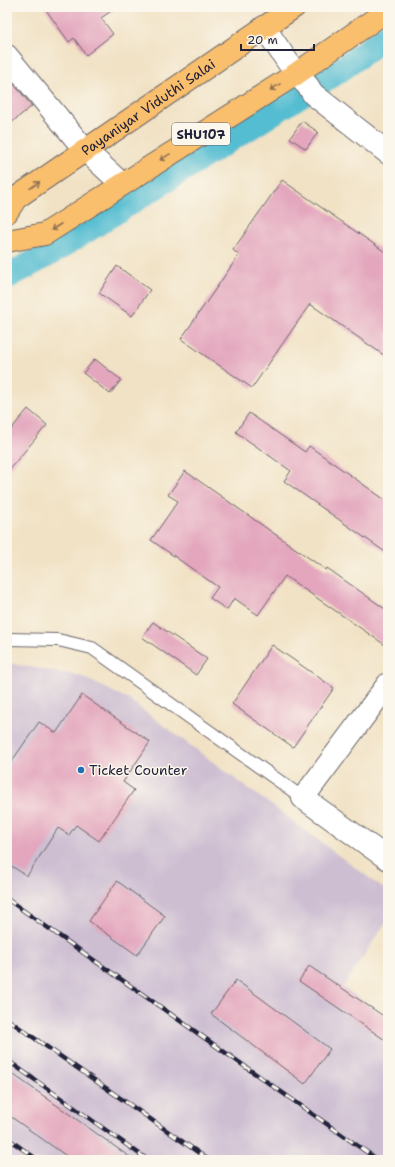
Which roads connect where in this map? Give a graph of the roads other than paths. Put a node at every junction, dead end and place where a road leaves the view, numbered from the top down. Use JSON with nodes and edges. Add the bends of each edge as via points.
{"nodes":[{"id":1,"x":294,"y":7,"type":"edge"},
{"id":2,"x":388,"y":10,"type":"edge"},
{"id":3,"x":264,"y":27,"type":"junction"},
{"id":4,"x":7,"y":56,"type":"edge"},
{"id":5,"x":306,"y":84,"type":"junction"},
{"id":6,"x":85,"y":150,"type":"junction"},
{"id":7,"x":388,"y":152,"type":"edge"},
{"id":8,"x":122,"y":184,"type":"junction"},
{"id":9,"x":7,"y":212,"type":"edge"},
{"id":10,"x":7,"y":241,"type":"edge"},
{"id":11,"x":7,"y":639,"type":"edge"},
{"id":12,"x":388,"y":684,"type":"edge"},
{"id":13,"x":303,"y":798,"type":"junction"},
{"id":14,"x":388,"y":859,"type":"edge"}],
"edges":[{"from":1,"to":3,"type":"main road","name":"Payaniyar Viduthi Salai"},
{"from":2,"to":5,"type":"main road","number":"SHU107"},
{"from":3,"to":5,"type":"street"},
{"from":3,"to":6,"type":"main road","name":"Payaniyar Viduthi Salai"},
{"from":4,"to":6,"type":"street"},
{"from":5,"to":7,"type":"street"},
{"from":5,"to":8,"type":"main road","number":"SHU107","one_way":true},
{"from":6,"to":8,"type":"street"},
{"from":9,"to":6,"type":"main road","name":"Payaniyar Viduthi Salai","one_way":true,"via":[[16,198]]},
{"from":8,"to":10,"type":"main road","number":"SHU107","one_way":true,"via":[[45,234]]},
{"from":11,"to":13,"type":"lane","via":[[58,640],[92,648]]},
{"from":12,"to":13,"type":"street"},
{"from":13,"to":14,"type":"street"}]}
